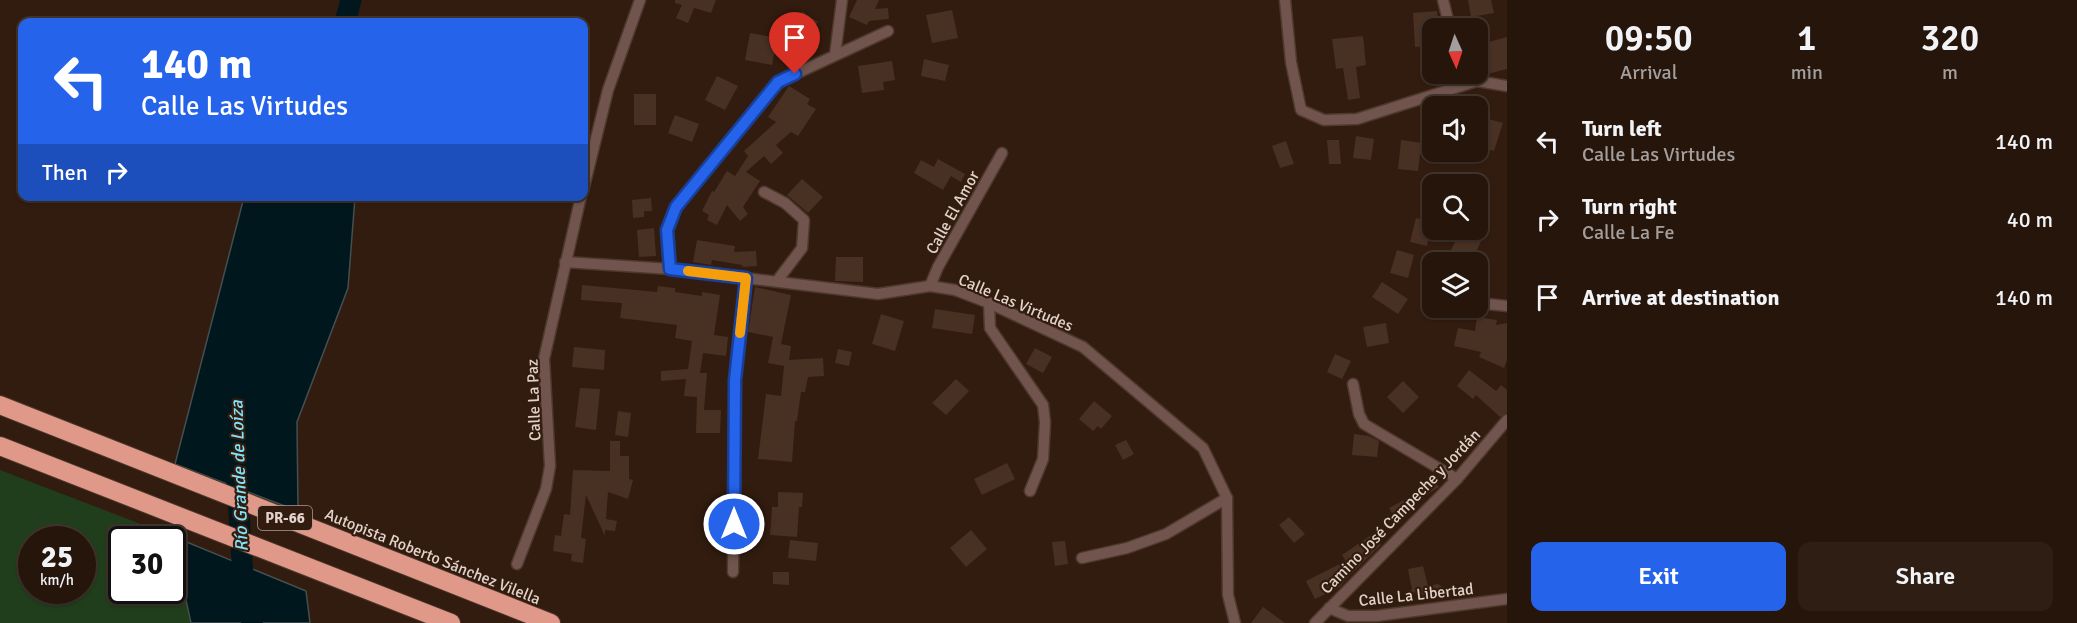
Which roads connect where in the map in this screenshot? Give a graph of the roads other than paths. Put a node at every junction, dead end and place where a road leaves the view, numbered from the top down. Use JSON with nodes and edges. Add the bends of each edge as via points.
{"nodes":[{"id":1,"x":640,"y":0,"type":"edge"},
{"id":2,"x":842,"y":0,"type":"edge"},
{"id":3,"x":1285,"y":0,"type":"edge"},
{"id":4,"x":1443,"y":0,"type":"edge"},
{"id":5,"x":1448,"y":18,"type":"edge"},
{"id":6,"x":888,"y":31,"type":"dead end"},
{"id":7,"x":835,"y":55,"type":"junction"},
{"id":8,"x":1465,"y":85,"type":"joint"},
{"id":9,"x":1507,"y":86,"type":"edge"},
{"id":10,"x":1002,"y":153,"type":"dead end"},
{"id":11,"x":588,"y":171,"type":"edge"},
{"id":12,"x":764,"y":192,"type":"dead end"},
{"id":13,"x":580,"y":201,"type":"edge"},
{"id":14,"x":565,"y":262,"type":"junction"},
{"id":15,"x":670,"y":269,"type":"junction"},
{"id":16,"x":746,"y":278,"type":"junction"},
{"id":17,"x":777,"y":281,"type":"junction"},
{"id":18,"x":930,"y":286,"type":"junction"},
{"id":19,"x":989,"y":303,"type":"junction"},
{"id":20,"x":1488,"y":304,"type":"edge"},
{"id":21,"x":1507,"y":306,"type":"edge"},
{"id":22,"x":1353,"y":384,"type":"dead end"},
{"id":23,"x":0,"y":405,"type":"edge"},
{"id":24,"x":1507,"y":420,"type":"edge"},
{"id":25,"x":0,"y":446,"type":"edge"},
{"id":26,"x":1457,"y":479,"type":"junction"},
{"id":27,"x":1030,"y":491,"type":"dead end"},
{"id":28,"x":1227,"y":498,"type":"junction"},
{"id":29,"x":1082,"y":558,"type":"dead end"},
{"id":30,"x":518,"y":564,"type":"dead end"},
{"id":31,"x":734,"y":572,"type":"dead end"},
{"id":32,"x":1507,"y":599,"type":"edge"},
{"id":33,"x":1329,"y":608,"type":"junction"},
{"id":34,"x":451,"y":623,"type":"edge"},
{"id":35,"x":551,"y":623,"type":"edge"},
{"id":36,"x":1235,"y":623,"type":"edge"},
{"id":37,"x":1315,"y":623,"type":"edge"}],
"edges":[{"from":1,"to":11,"type":"street","via":[[608,90]]},
{"from":2,"to":7,"type":"street"},
{"from":3,"to":8,"type":"street","via":[[1301,110],[1324,120],[1357,119]]},
{"from":4,"to":5,"type":"street"},
{"from":6,"to":7,"type":"street"},
{"from":7,"to":15,"type":"street","via":[[778,82],[676,207],[667,230]]},
{"from":8,"to":9,"type":"street","via":[[1477,81]]},
{"from":10,"to":18,"type":"street","name":"Calle El Amor"},
{"from":12,"to":17,"type":"street","via":[[785,202],[804,220],[802,248]]},
{"from":13,"to":14,"type":"street","name":"Calle La Paz"},
{"from":14,"to":15,"type":"street","name":"Calle Las Virtudes"},
{"from":14,"to":30,"type":"street","name":"Calle La Paz","via":[[544,359],[550,466],[546,489]]},
{"from":15,"to":16,"type":"street","name":"Calle Las Virtudes"},
{"from":16,"to":17,"type":"street","name":"Calle Las Virtudes"},
{"from":16,"to":31,"type":"street","via":[[735,380]]},
{"from":17,"to":18,"type":"street","name":"Calle Las Virtudes","via":[[878,294]]},
{"from":18,"to":19,"type":"street","name":"Calle Las Virtudes","via":[[955,290]]},
{"from":19,"to":27,"type":"street","via":[[990,328],[1043,405],[1043,459]]},
{"from":19,"to":28,"type":"street","name":"Calle Las Virtudes","via":[[1083,348],[1203,448]]},
{"from":20,"to":21,"type":"street"},
{"from":22,"to":26,"type":"street","via":[[1364,424]]},
{"from":23,"to":35,"type":"highway","name":"Autopista Roberto Sánchez Vilella","number":"PR-66"},
{"from":24,"to":26,"type":"street","name":"Camino José Campeche y Jordán"},
{"from":25,"to":34,"type":"highway","number":"PR-66"},
{"from":26,"to":33,"type":"street","name":"Camino José Campeche y Jordán"},
{"from":28,"to":29,"type":"street","via":[[1166,534]]},
{"from":28,"to":36,"type":"street","name":"Calle Las Virtudes","via":[[1228,595]]},
{"from":32,"to":33,"type":"street","name":"Calle La Libertad","via":[[1376,616],[1348,616]]},
{"from":33,"to":37,"type":"street","name":"Camino José Campeche y Jordán"}]}
